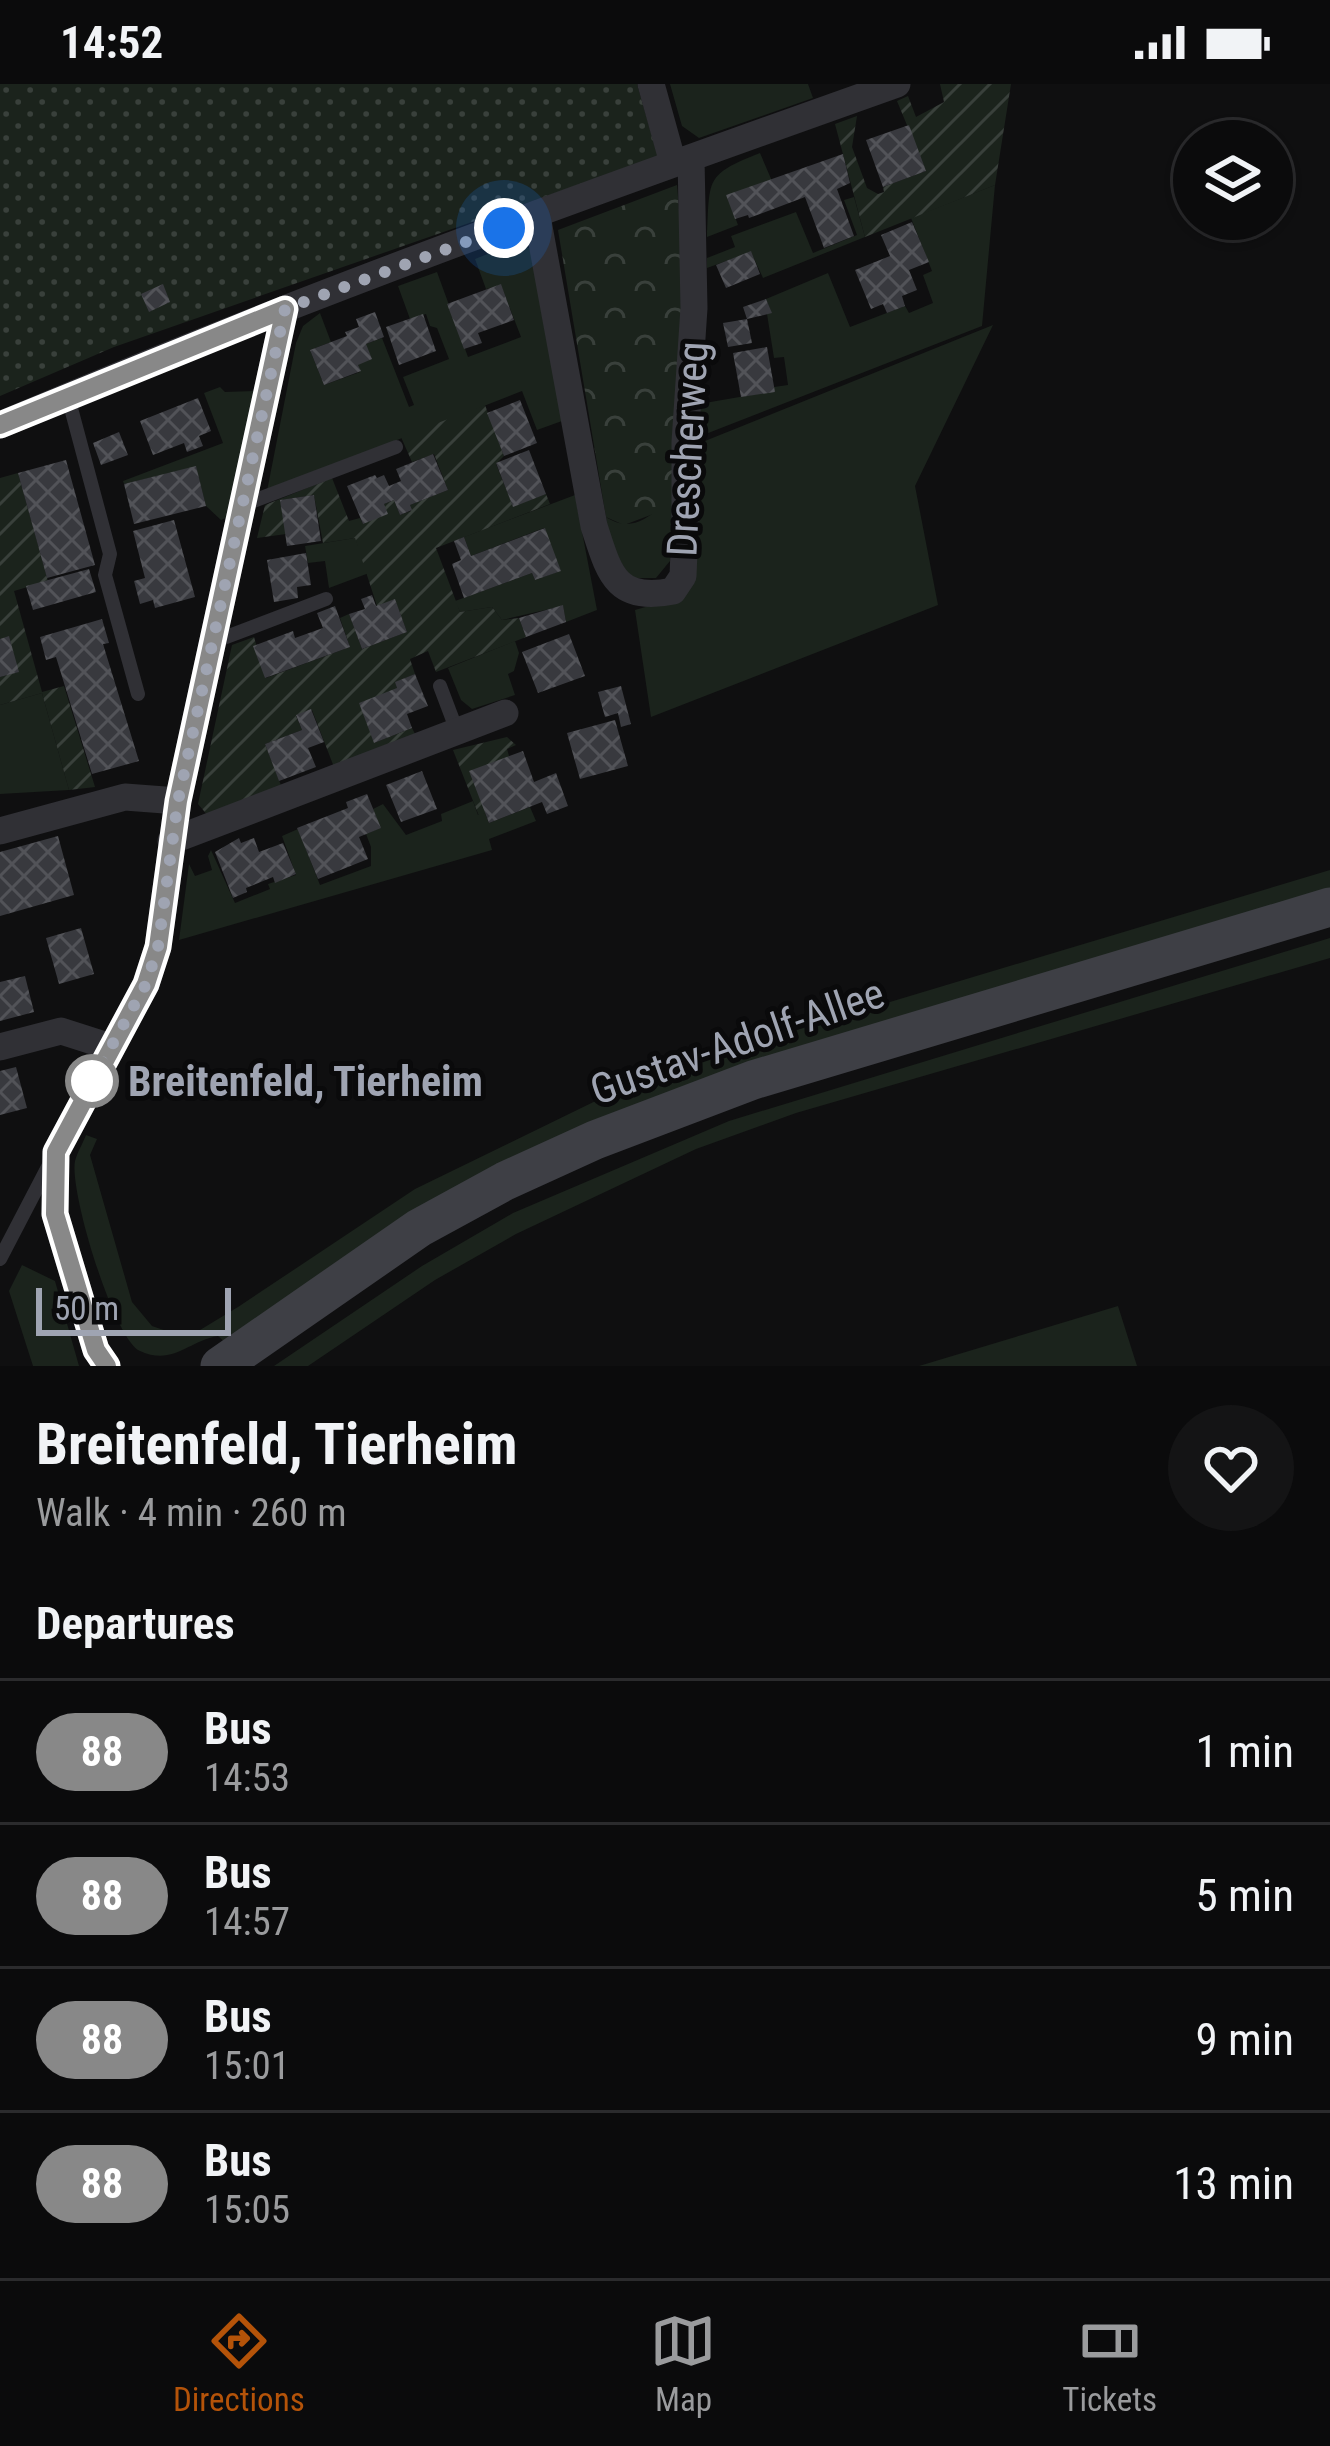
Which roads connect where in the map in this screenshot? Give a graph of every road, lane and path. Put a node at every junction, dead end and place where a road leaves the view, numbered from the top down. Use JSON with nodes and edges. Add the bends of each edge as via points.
{"nodes":[{"id":1,"x":652,"y":84,"type":"edge"},
{"id":2,"x":897,"y":84,"type":"edge"},
{"id":3,"x":682,"y":160,"type":"junction"},
{"id":4,"x":537,"y":216,"type":"junction"},
{"id":5,"x":285,"y":309,"type":"junction"},
{"id":6,"x":68,"y":397,"type":"junction"},
{"id":7,"x":0,"y":425,"type":"edge"},
{"id":8,"x":396,"y":447,"type":"dead end"},
{"id":9,"x":243,"y":505,"type":"junction"},
{"id":10,"x":326,"y":599,"type":"dead end"},
{"id":11,"x":213,"y":641,"type":"junction"},
{"id":12,"x":440,"y":686,"type":"dead end"},
{"id":13,"x":138,"y":694,"type":"dead end"},
{"id":14,"x":505,"y":713,"type":"dead end"},
{"id":15,"x":457,"y":731,"type":"junction"},
{"id":16,"x":178,"y":801,"type":"junction"},
{"id":17,"x":0,"y":831,"type":"edge"},
{"id":18,"x":171,"y":841,"type":"junction"},
{"id":19,"x":1330,"y":907,"type":"edge"},
{"id":20,"x":0,"y":1047,"type":"edge"},
{"id":21,"x":111,"y":1047,"type":"junction"},
{"id":22,"x":56,"y":1152,"type":"junction"},
{"id":23,"x":0,"y":1259,"type":"edge"},
{"id":24,"x":107,"y":1366,"type":"edge"},
{"id":25,"x":220,"y":1366,"type":"edge"}],
"edges":[{"from":1,"to":3,"type":"street"},
{"from":2,"to":3,"type":"street"},
{"from":3,"to":4,"type":"street"},
{"from":3,"to":4,"type":"street","name":"Drescherweg","via":[[694,308],[683,575],[673,591],[630,592],[610,574],[594,526]]},
{"from":4,"to":5,"type":"street"},
{"from":5,"to":6,"type":"street"},
{"from":5,"to":9,"type":"street"},
{"from":6,"to":7,"type":"street"},
{"from":6,"to":13,"type":"lane"},
{"from":8,"to":9,"type":"lane"},
{"from":9,"to":11,"type":"street"},
{"from":10,"to":11,"type":"lane"},
{"from":11,"to":16,"type":"street"},
{"from":12,"to":15,"type":"lane"},
{"from":14,"to":15,"type":"street"},
{"from":15,"to":18,"type":"street"},
{"from":16,"to":17,"type":"street","via":[[125,797]]},
{"from":16,"to":18,"type":"street"},
{"from":18,"to":21,"type":"street","via":[[158,947]]},
{"from":19,"to":25,"type":"street","name":"Gustav-Adolf-Allee","via":[[753,1079],[595,1140],[419,1228]]},
{"from":20,"to":21,"type":"street","via":[[61,1031]]},
{"from":21,"to":22,"type":"street"},
{"from":22,"to":23,"type":"lane"},
{"from":22,"to":24,"type":"street","via":[[55,1214]]}]}
